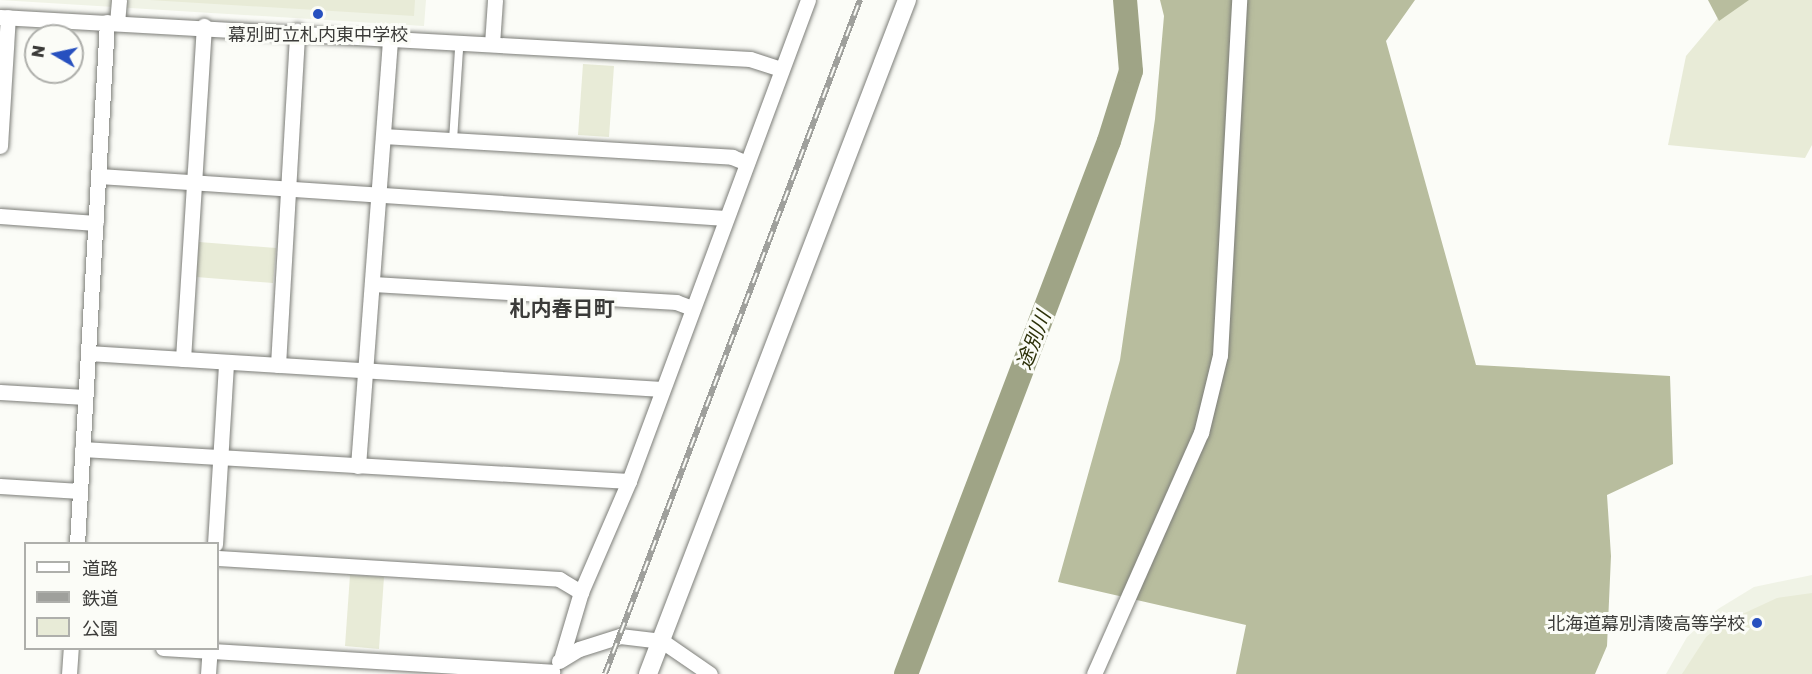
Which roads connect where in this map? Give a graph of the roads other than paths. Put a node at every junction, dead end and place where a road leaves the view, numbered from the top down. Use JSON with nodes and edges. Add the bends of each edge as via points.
{"nodes":[{"id":1,"x":119,"y":0,"type":"edge"},
{"id":2,"x":495,"y":0,"type":"edge"},
{"id":3,"x":808,"y":0,"type":"edge"},
{"id":4,"x":907,"y":0,"type":"edge"},
{"id":5,"x":1239,"y":0,"type":"edge"},
{"id":6,"x":4,"y":17,"type":"edge"},
{"id":7,"x":112,"y":22,"type":"junction"},
{"id":8,"x":204,"y":26,"type":"junction"},
{"id":9,"x":297,"y":31,"type":"junction"},
{"id":10,"x":390,"y":39,"type":"junction"},
{"id":11,"x":492,"y":44,"type":"junction"},
{"id":12,"x":459,"y":48,"type":"dead end"},
{"id":13,"x":780,"y":69,"type":"junction"},
{"id":14,"x":383,"y":136,"type":"junction"},
{"id":15,"x":453,"y":140,"type":"junction"},
{"id":16,"x":0,"y":146,"type":"edge"},
{"id":17,"x":747,"y":163,"type":"junction"},
{"id":18,"x":99,"y":176,"type":"junction"},
{"id":19,"x":195,"y":183,"type":"junction"},
{"id":20,"x":288,"y":189,"type":"junction"},
{"id":21,"x":379,"y":194,"type":"junction"},
{"id":22,"x":0,"y":216,"type":"edge"},
{"id":23,"x":726,"y":218,"type":"junction"},
{"id":24,"x":96,"y":223,"type":"junction"},
{"id":25,"x":373,"y":284,"type":"junction"},
{"id":26,"x":693,"y":308,"type":"junction"},
{"id":27,"x":88,"y":353,"type":"junction"},
{"id":28,"x":183,"y":359,"type":"junction"},
{"id":29,"x":226,"y":362,"type":"junction"},
{"id":30,"x":278,"y":365,"type":"junction"},
{"id":31,"x":367,"y":370,"type":"junction"},
{"id":32,"x":662,"y":389,"type":"junction"},
{"id":33,"x":0,"y":392,"type":"edge"},
{"id":34,"x":85,"y":397,"type":"junction"},
{"id":35,"x":82,"y":449,"type":"junction"},
{"id":36,"x":221,"y":457,"type":"junction"},
{"id":37,"x":358,"y":466,"type":"junction"},
{"id":38,"x":629,"y":481,"type":"junction"},
{"id":39,"x":0,"y":486,"type":"edge"},
{"id":40,"x":80,"y":490,"type":"junction"},
{"id":41,"x":77,"y":542,"type":"edge"},
{"id":42,"x":215,"y":542,"type":"edge"},
{"id":43,"x":219,"y":558,"type":"edge"},
{"id":44,"x":581,"y":592,"type":"junction"},
{"id":45,"x":662,"y":641,"type":"junction"},
{"id":46,"x":71,"y":650,"type":"edge"},
{"id":47,"x":210,"y":650,"type":"edge"},
{"id":48,"x":562,"y":656,"type":"junction"},
{"id":49,"x":552,"y":673,"type":"edge"},
{"id":50,"x":69,"y":674,"type":"edge"},
{"id":51,"x":208,"y":674,"type":"edge"},
{"id":52,"x":648,"y":674,"type":"edge"},
{"id":53,"x":711,"y":674,"type":"edge"},
{"id":54,"x":1094,"y":674,"type":"edge"}],
"edges":[{"from":1,"to":7,"type":"street"},
{"from":2,"to":11,"type":"street"},
{"from":3,"to":13,"type":"street"},
{"from":4,"to":45,"type":"street"},
{"from":5,"to":54,"type":"street","via":[[1220,355],[1201,433]]},
{"from":6,"to":7,"type":"street"},
{"from":6,"to":16,"type":"street"},
{"from":7,"to":8,"type":"street"},
{"from":7,"to":18,"type":"street"},
{"from":8,"to":9,"type":"street"},
{"from":8,"to":19,"type":"street"},
{"from":9,"to":10,"type":"street"},
{"from":9,"to":20,"type":"street"},
{"from":10,"to":11,"type":"street"},
{"from":10,"to":14,"type":"street"},
{"from":11,"to":13,"type":"street","via":[[750,59]]},
{"from":12,"to":15,"type":"lane"},
{"from":13,"to":17,"type":"street"},
{"from":14,"to":15,"type":"street"},
{"from":14,"to":21,"type":"street"},
{"from":15,"to":17,"type":"street","via":[[732,156]]},
{"from":17,"to":23,"type":"street"},
{"from":18,"to":19,"type":"street"},
{"from":18,"to":24,"type":"street"},
{"from":19,"to":20,"type":"street"},
{"from":19,"to":28,"type":"street"},
{"from":20,"to":21,"type":"street"},
{"from":20,"to":30,"type":"street"},
{"from":21,"to":23,"type":"street"},
{"from":21,"to":25,"type":"street"},
{"from":22,"to":24,"type":"street"},
{"from":23,"to":26,"type":"street"},
{"from":24,"to":27,"type":"street"},
{"from":25,"to":26,"type":"street","via":[[676,302]]},
{"from":25,"to":31,"type":"street"},
{"from":26,"to":32,"type":"street"},
{"from":27,"to":28,"type":"street"},
{"from":27,"to":34,"type":"street"},
{"from":28,"to":29,"type":"street"},
{"from":29,"to":30,"type":"street"},
{"from":29,"to":36,"type":"street"},
{"from":30,"to":31,"type":"street"},
{"from":31,"to":32,"type":"street"},
{"from":31,"to":37,"type":"street"},
{"from":32,"to":38,"type":"street"},
{"from":33,"to":34,"type":"street"},
{"from":34,"to":35,"type":"street"},
{"from":35,"to":36,"type":"street"},
{"from":35,"to":40,"type":"street"},
{"from":36,"to":37,"type":"street"},
{"from":36,"to":42,"type":"street"},
{"from":37,"to":38,"type":"street"},
{"from":38,"to":44,"type":"street"},
{"from":39,"to":40,"type":"street"},
{"from":40,"to":41,"type":"street"},
{"from":43,"to":44,"type":"street","via":[[559,579]]},
{"from":44,"to":48,"type":"street"},
{"from":45,"to":48,"type":"street","via":[[620,636]]},
{"from":45,"to":52,"type":"street"},
{"from":45,"to":53,"type":"street"},
{"from":46,"to":50,"type":"street"},
{"from":47,"to":49,"type":"street"},
{"from":47,"to":51,"type":"street"},
{"from":48,"to":49,"type":"street"}]}
